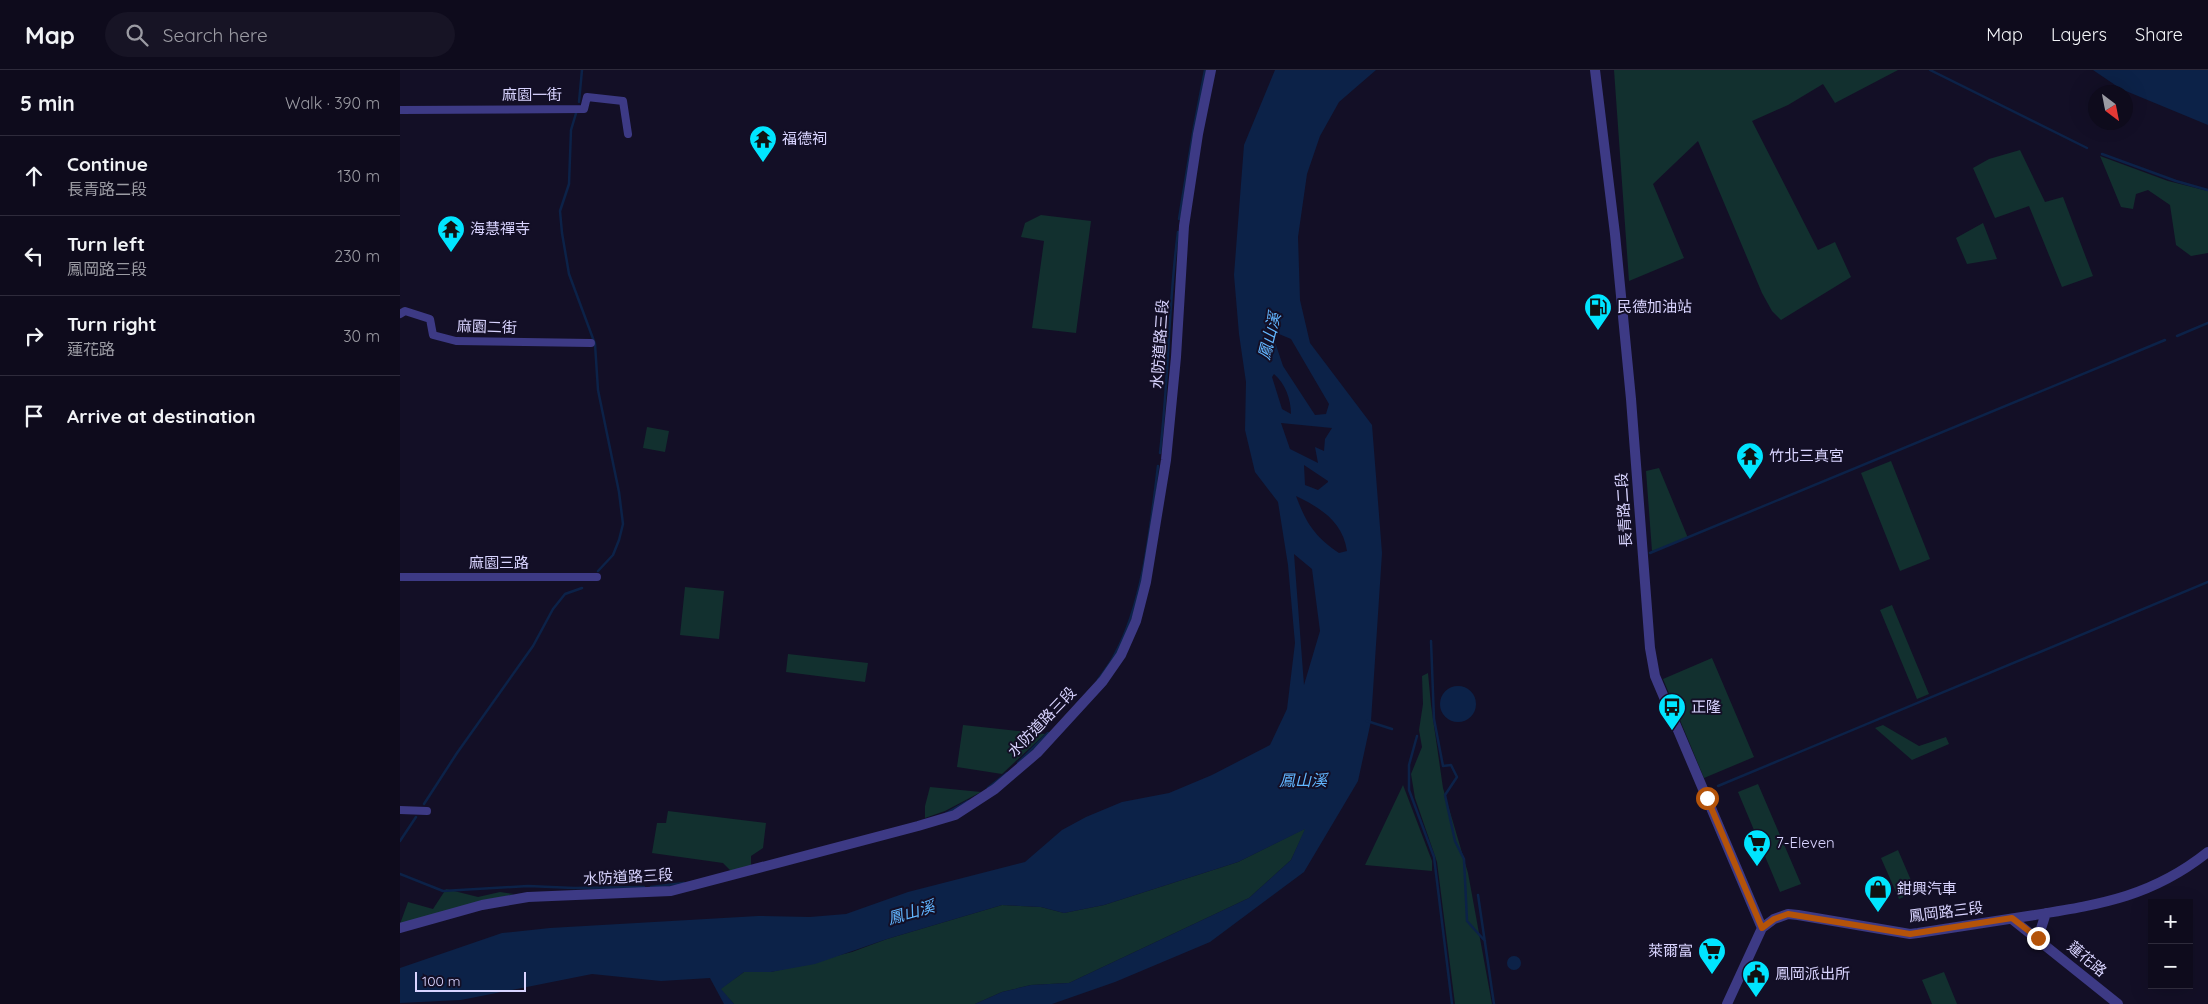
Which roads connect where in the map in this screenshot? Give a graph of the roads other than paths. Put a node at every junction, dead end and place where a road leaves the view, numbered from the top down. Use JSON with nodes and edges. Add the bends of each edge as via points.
{"nodes":[{"id":1,"x":1211,"y":70,"type":"edge"},
{"id":2,"x":1595,"y":70,"type":"edge"},
{"id":3,"x":400,"y":110,"type":"edge"},
{"id":4,"x":628,"y":134,"type":"dead end"},
{"id":5,"x":400,"y":314,"type":"edge"},
{"id":6,"x":591,"y":343,"type":"dead end"},
{"id":7,"x":400,"y":577,"type":"edge"},
{"id":8,"x":597,"y":577,"type":"dead end"},
{"id":9,"x":400,"y":810,"type":"edge"},
{"id":10,"x":427,"y":811,"type":"dead end"},
{"id":11,"x":2208,"y":852,"type":"edge"},
{"id":12,"x":2046,"y":913,"type":"junction"},
{"id":13,"x":2012,"y":918,"type":"junction"},
{"id":14,"x":400,"y":928,"type":"edge"},
{"id":15,"x":1762,"y":928,"type":"junction"},
{"id":16,"x":2038,"y":938,"type":"junction"},
{"id":17,"x":1727,"y":1004,"type":"edge"},
{"id":18,"x":2118,"y":1004,"type":"edge"}],
"edges":[{"from":1,"to":14,"type":"street","name":"水防道路三段","via":[[1184,226],[1166,460],[1146,582],[1136,621],[1121,655],[1103,681],[1037,752],[995,789],[955,815],[918,826],[671,891],[528,896]]},
{"from":2,"to":15,"type":"street","name":"長青路二段","via":[[1616,234],[1655,676]]},
{"from":3,"to":4,"type":"street","name":"麻園一街","via":[[584,109],[587,97],[623,102]]},
{"from":5,"to":6,"type":"street","name":"麻園二街","via":[[405,311],[430,320],[433,335],[456,341]]},
{"from":7,"to":8,"type":"street","name":"麻園三路"},
{"from":9,"to":10,"type":"street"},
{"from":11,"to":12,"type":"street","name":"鳳岡路三段","via":[[2186,870],[2147,889],[2106,903]]},
{"from":12,"to":13,"type":"street","name":"鳳岡路三段"},
{"from":12,"to":16,"type":"street"},
{"from":13,"to":15,"type":"street","name":"鳳岡路三段","via":[[1910,934],[1788,914]]},
{"from":13,"to":16,"type":"street","name":"蓮花路"},
{"from":15,"to":17,"type":"street"},
{"from":16,"to":18,"type":"street","name":"蓮花路"}]}
